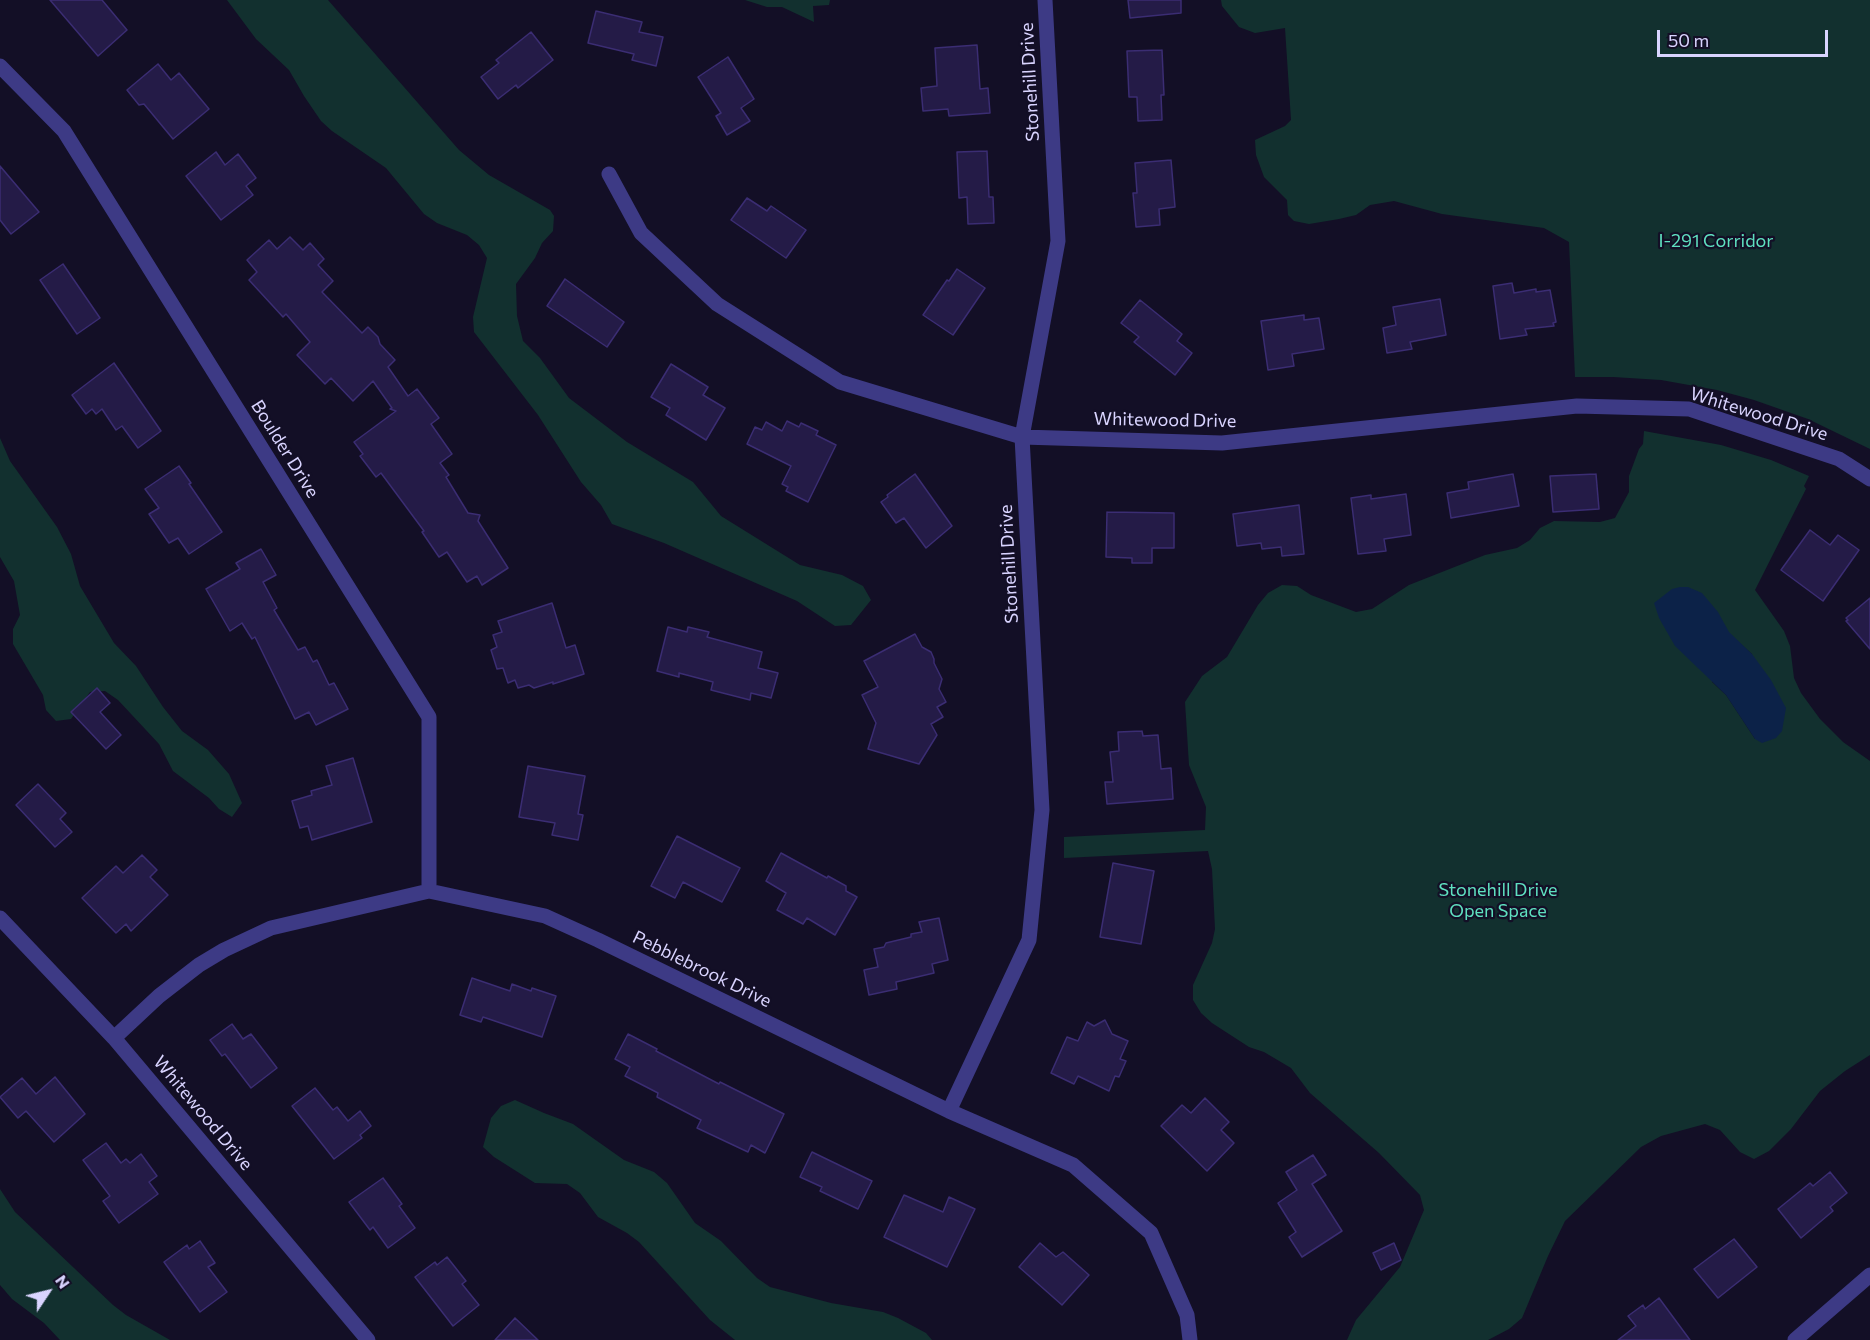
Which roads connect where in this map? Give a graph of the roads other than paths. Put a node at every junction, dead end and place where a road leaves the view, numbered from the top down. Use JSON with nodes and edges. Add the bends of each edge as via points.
{"nodes":[{"id":1,"x":1045,"y":0,"type":"edge"},
{"id":2,"x":0,"y":66,"type":"edge"},
{"id":3,"x":609,"y":174,"type":"dead end"},
{"id":4,"x":1022,"y":437,"type":"junction"},
{"id":5,"x":1870,"y":479,"type":"edge"},
{"id":6,"x":429,"y":891,"type":"junction"},
{"id":7,"x":0,"y":918,"type":"edge"},
{"id":8,"x":114,"y":1038,"type":"junction"},
{"id":9,"x":949,"y":1111,"type":"junction"},
{"id":10,"x":1870,"y":1275,"type":"edge"},
{"id":11,"x":368,"y":1340,"type":"edge"},
{"id":12,"x":1190,"y":1340,"type":"edge"},
{"id":13,"x":1795,"y":1340,"type":"edge"}],
"edges":[{"from":1,"to":4,"type":"street","name":"Stonehill Drive","via":[[1058,241]]},
{"from":2,"to":6,"type":"street","name":"Boulder Drive","via":[[64,131],[429,717]]},
{"from":3,"to":4,"type":"street","name":"Whitewood Drive","via":[[641,233],[717,304],[840,382]]},
{"from":4,"to":5,"type":"street","name":"Whitewood Drive","via":[[1222,443],[1577,406],[1689,409],[1839,459]]},
{"from":4,"to":9,"type":"street","name":"Stonehill Drive","via":[[1042,810],[1029,940]]},
{"from":6,"to":8,"type":"street","name":"Pebblebrook Drive","via":[[271,928],[200,965]]},
{"from":6,"to":9,"type":"street","name":"Pebblebrook Drive","via":[[545,916]]},
{"from":7,"to":8,"type":"street","name":"Whitewood Drive"},
{"from":8,"to":11,"type":"street","name":"Whitewood Drive"},
{"from":9,"to":12,"type":"street","name":"Pebblebrook Drive","via":[[1073,1165],[1151,1233],[1187,1315]]},
{"from":10,"to":13,"type":"street"}]}
